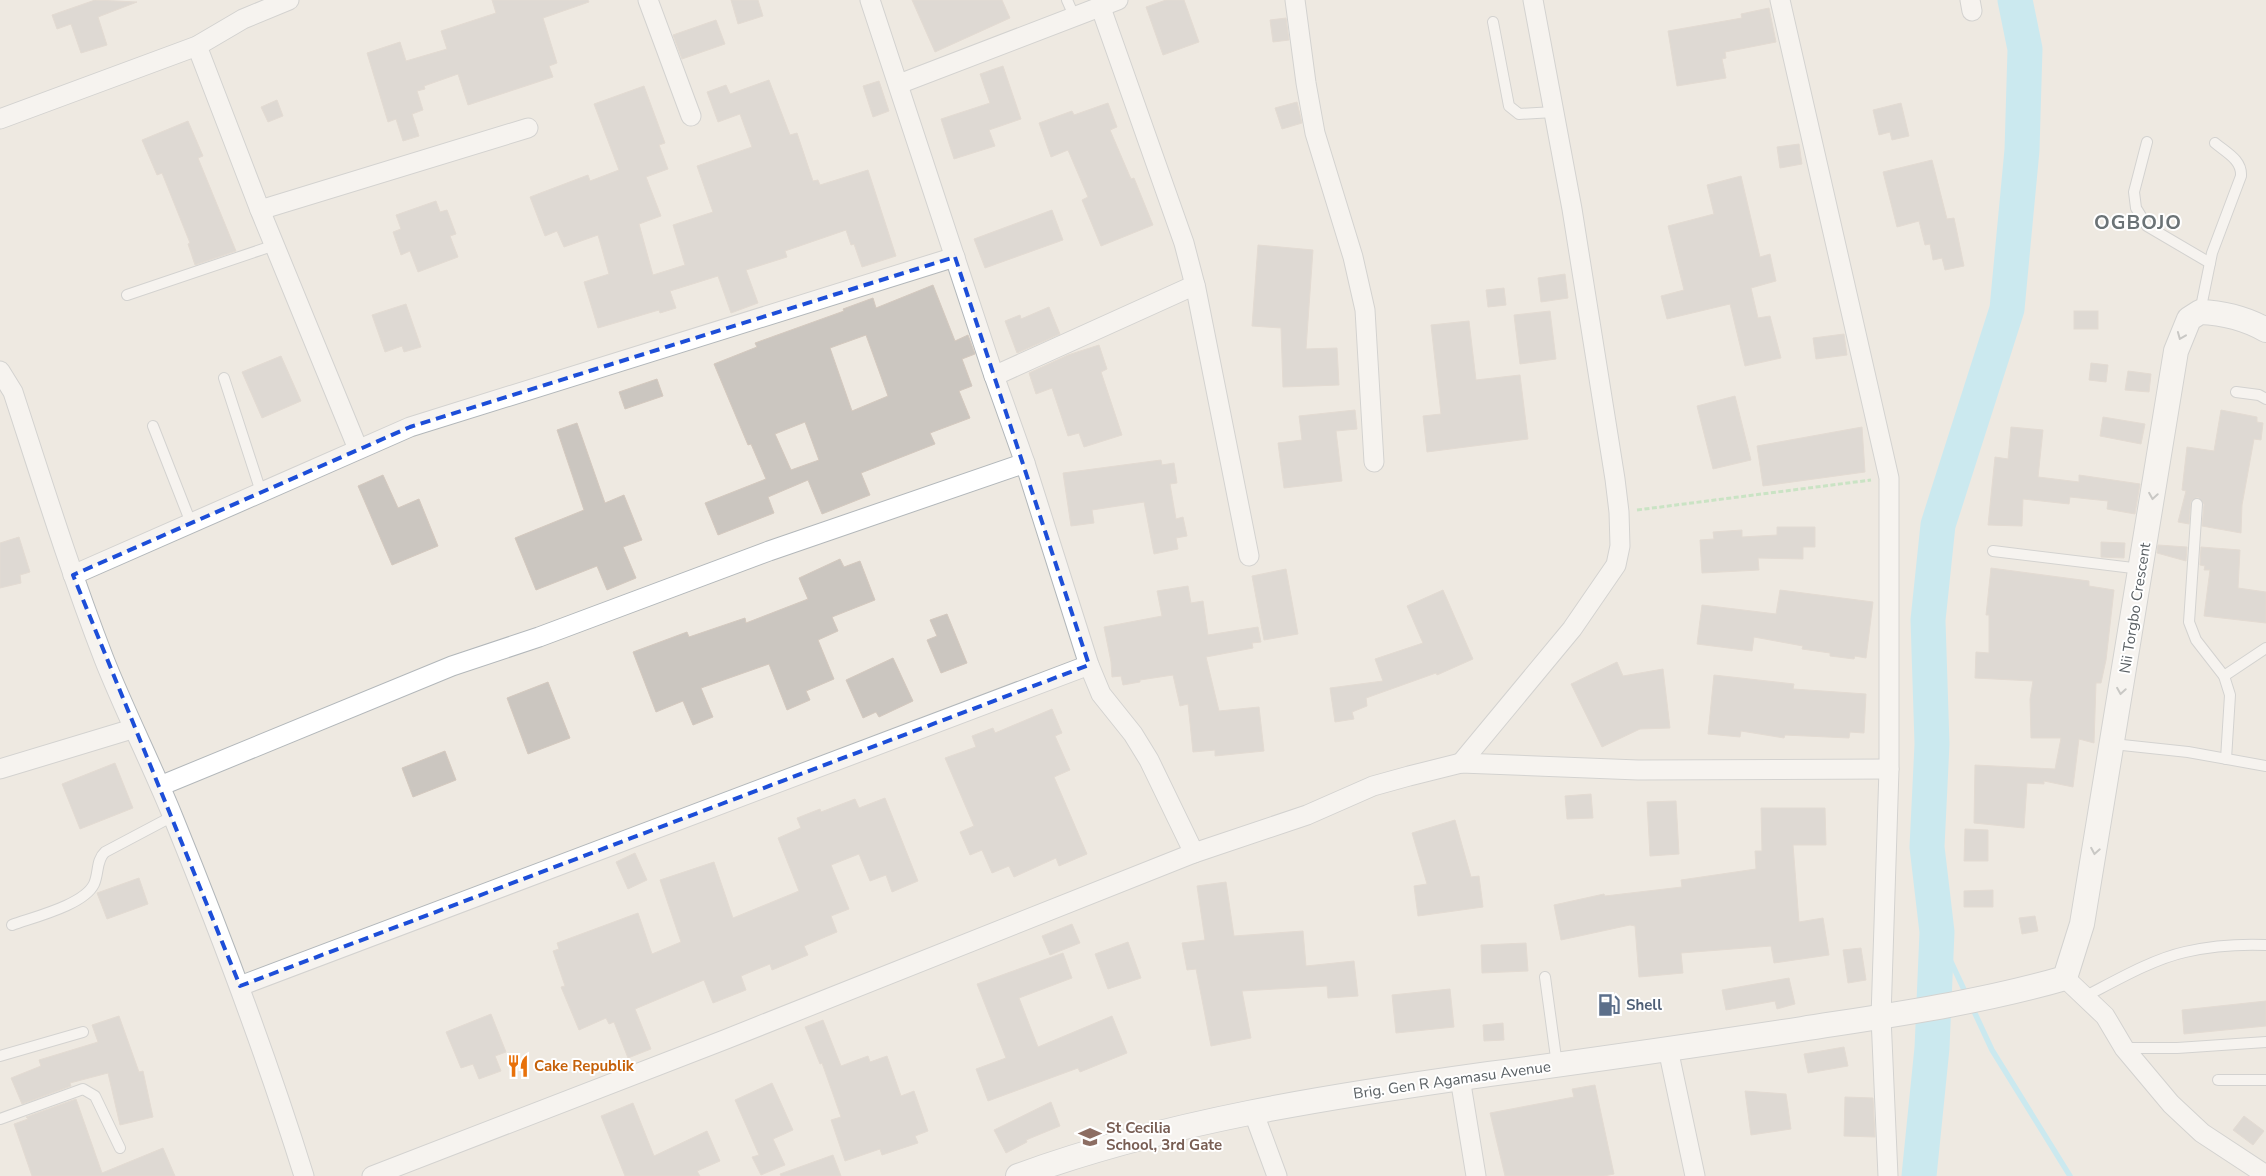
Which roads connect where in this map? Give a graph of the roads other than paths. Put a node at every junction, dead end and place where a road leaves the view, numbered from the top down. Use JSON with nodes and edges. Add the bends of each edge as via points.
{"nodes":[{"id":1,"x":289,"y":0,"type":"edge"},
{"id":2,"x":648,"y":0,"type":"edge"},
{"id":3,"x":870,"y":0,"type":"edge"},
{"id":4,"x":1068,"y":0,"type":"edge"},
{"id":5,"x":1118,"y":0,"type":"edge"},
{"id":6,"x":1296,"y":0,"type":"edge"},
{"id":7,"x":1533,"y":0,"type":"edge"},
{"id":8,"x":1780,"y":0,"type":"edge"},
{"id":9,"x":1101,"y":8,"type":"junction"},
{"id":10,"x":1075,"y":18,"type":"junction"},
{"id":11,"x":1492,"y":22,"type":"dead end"},
{"id":12,"x":197,"y":46,"type":"junction"},
{"id":13,"x":899,"y":84,"type":"junction"},
{"id":14,"x":1554,"y":112,"type":"junction"},
{"id":15,"x":691,"y":116,"type":"dead end"},
{"id":16,"x":0,"y":120,"type":"edge"},
{"id":17,"x":528,"y":128,"type":"dead end"},
{"id":18,"x":2147,"y":142,"type":"dead end"},
{"id":19,"x":2215,"y":143,"type":"dead end"},
{"id":20,"x":260,"y":210,"type":"junction"},
{"id":21,"x":274,"y":245,"type":"junction"},
{"id":22,"x":955,"y":257,"type":"junction"},
{"id":23,"x":2210,"y":263,"type":"junction"},
{"id":24,"x":1196,"y":285,"type":"junction"},
{"id":25,"x":128,"y":296,"type":"dead end"},
{"id":26,"x":2200,"y":312,"type":"junction"},
{"id":27,"x":2266,"y":330,"type":"edge"},
{"id":28,"x":0,"y":371,"type":"edge"},
{"id":29,"x":994,"y":376,"type":"junction"},
{"id":30,"x":224,"y":378,"type":"dead end"},
{"id":31,"x":2236,"y":392,"type":"dead end"},
{"id":32,"x":2266,"y":398,"type":"edge"},
{"id":33,"x":153,"y":426,"type":"dead end"},
{"id":34,"x":358,"y":449,"type":"junction"},
{"id":35,"x":1374,"y":462,"type":"dead end"},
{"id":36,"x":1025,"y":463,"type":"junction"},
{"id":37,"x":261,"y":492,"type":"junction"},
{"id":38,"x":2197,"y":504,"type":"dead end"},
{"id":39,"x":191,"y":523,"type":"junction"},
{"id":40,"x":1993,"y":551,"type":"dead end"},
{"id":41,"x":1249,"y":556,"type":"dead end"},
{"id":42,"x":2142,"y":569,"type":"junction"},
{"id":43,"x":73,"y":575,"type":"junction"},
{"id":44,"x":2266,"y":648,"type":"edge"},
{"id":45,"x":1089,"y":665,"type":"junction"},
{"id":46,"x":2224,"y":676,"type":"junction"},
{"id":47,"x":132,"y":729,"type":"junction"},
{"id":48,"x":2113,"y":744,"type":"junction"},
{"id":49,"x":2226,"y":759,"type":"junction"},
{"id":50,"x":1462,"y":763,"type":"junction"},
{"id":51,"x":2266,"y":766,"type":"edge"},
{"id":52,"x":0,"y":769,"type":"edge"},
{"id":53,"x":1889,"y":769,"type":"junction"},
{"id":54,"x":160,"y":786,"type":"junction"},
{"id":55,"x":173,"y":816,"type":"junction"},
{"id":56,"x":1194,"y":853,"type":"junction"},
{"id":57,"x":12,"y":925,"type":"dead end"},
{"id":58,"x":2266,"y":945,"type":"edge"},
{"id":59,"x":1545,"y":977,"type":"dead end"},
{"id":60,"x":2065,"y":978,"type":"junction"},
{"id":61,"x":240,"y":986,"type":"junction"},
{"id":62,"x":2086,"y":996,"type":"junction"},
{"id":63,"x":1887,"y":1016,"type":"junction"},
{"id":64,"x":83,"y":1032,"type":"dead end"},
{"id":65,"x":2266,"y":1042,"type":"edge"},
{"id":66,"x":2124,"y":1048,"type":"junction"},
{"id":67,"x":1668,"y":1049,"type":"junction"},
{"id":68,"x":0,"y":1056,"type":"edge"},
{"id":69,"x":1557,"y":1065,"type":"junction"},
{"id":70,"x":1460,"y":1078,"type":"junction"},
{"id":71,"x":2218,"y":1080,"type":"dead end"},
{"id":72,"x":2266,"y":1080,"type":"edge"},
{"id":73,"x":1253,"y":1111,"type":"junction"},
{"id":74,"x":0,"y":1119,"type":"edge"},
{"id":75,"x":120,"y":1148,"type":"dead end"},
{"id":76,"x":1059,"y":1169,"type":"edge"},
{"id":77,"x":2266,"y":1175,"type":"edge"},
{"id":78,"x":304,"y":1176,"type":"edge"},
{"id":79,"x":372,"y":1176,"type":"edge"},
{"id":80,"x":1018,"y":1176,"type":"edge"},
{"id":81,"x":1277,"y":1176,"type":"edge"},
{"id":82,"x":1476,"y":1176,"type":"edge"},
{"id":83,"x":1695,"y":1176,"type":"edge"},
{"id":84,"x":1888,"y":1176,"type":"edge"}],
"edges":[{"from":1,"to":12,"type":"street","via":[[243,19]]},
{"from":2,"to":15,"type":"street"},
{"from":3,"to":13,"type":"street"},
{"from":4,"to":10,"type":"lane"},
{"from":5,"to":9,"type":"street"},
{"from":6,"to":35,"type":"street","via":[[1314,133],[1353,257],[1365,310]]},
{"from":7,"to":14,"type":"street"},
{"from":8,"to":53,"type":"street","via":[[1889,478]]},
{"from":9,"to":10,"type":"street"},
{"from":9,"to":24,"type":"street"},
{"from":10,"to":13,"type":"street"},
{"from":11,"to":14,"type":"lane","via":[[1509,106],[1519,114]]},
{"from":12,"to":16,"type":"street"},
{"from":12,"to":20,"type":"street"},
{"from":13,"to":22,"type":"street"},
{"from":14,"to":50,"type":"street","via":[[1619,512],[1620,546],[1616,564],[1572,629]]},
{"from":17,"to":20,"type":"street"},
{"from":18,"to":23,"type":"lane","via":[[2134,192],[2136,208],[2147,226]]},
{"from":19,"to":23,"type":"lane","via":[[2242,168]]},
{"from":20,"to":21,"type":"street"},
{"from":21,"to":25,"type":"lane"},
{"from":21,"to":34,"type":"street"},
{"from":22,"to":29,"type":"street"},
{"from":22,"to":34,"type":"street","via":[[410,427]]},
{"from":23,"to":26,"type":"lane"},
{"from":24,"to":29,"type":"street"},
{"from":24,"to":41,"type":"street"},
{"from":26,"to":27,"type":"street","via":[[2224,314]]},
{"from":26,"to":42,"type":"street","name":"Nii Torgbo Crescent","one_way":true,"via":[[2190,319],[2176,351]]},
{"from":28,"to":43,"type":"street","via":[[13,392]]},
{"from":29,"to":36,"type":"street"},
{"from":30,"to":37,"type":"lane"},
{"from":31,"to":32,"type":"lane"},
{"from":33,"to":39,"type":"lane"},
{"from":34,"to":37,"type":"street"},
{"from":36,"to":45,"type":"street"},
{"from":36,"to":54,"type":"street","via":[[769,551],[452,666]]},
{"from":37,"to":39,"type":"street"},
{"from":38,"to":46,"type":"lane","via":[[2189,622],[2196,640]]},
{"from":39,"to":43,"type":"street"},
{"from":40,"to":42,"type":"lane"},
{"from":42,"to":48,"type":"street","name":"Nii Torgbo Crescent","one_way":true},
{"from":43,"to":47,"type":"street"},
{"from":44,"to":46,"type":"lane"},
{"from":45,"to":56,"type":"street","via":[[1101,694],[1149,760]]},
{"from":45,"to":61,"type":"street"},
{"from":46,"to":49,"type":"lane","via":[[2230,695]]},
{"from":47,"to":52,"type":"street"},
{"from":47,"to":54,"type":"street"},
{"from":48,"to":49,"type":"lane"},
{"from":48,"to":60,"type":"street","name":"Nii Torgbo Crescent","one_way":true,"via":[[2082,924]]},
{"from":49,"to":51,"type":"lane"},
{"from":50,"to":53,"type":"street","via":[[1638,770]]},
{"from":50,"to":56,"type":"street","via":[[1373,786],[1308,814]]},
{"from":53,"to":63,"type":"street"},
{"from":54,"to":55,"type":"street"},
{"from":55,"to":57,"type":"lane","via":[[105,852],[100,857],[94,886],[84,898]]},
{"from":55,"to":61,"type":"street"},
{"from":56,"to":79,"type":"street"},
{"from":58,"to":62,"type":"lane","via":[[2243,944],[2184,952],[2126,975]]},
{"from":59,"to":69,"type":"lane"},
{"from":60,"to":62,"type":"street"},
{"from":60,"to":63,"type":"street","name":"Brig. Gen R Agamasu Avenue","via":[[1986,998]]},
{"from":61,"to":78,"type":"street"},
{"from":62,"to":66,"type":"street","via":[[2105,1016]]},
{"from":63,"to":67,"type":"street","name":"Brig. Gen R Agamasu Avenue"},
{"from":63,"to":84,"type":"street"},
{"from":64,"to":68,"type":"lane"},
{"from":65,"to":66,"type":"lane"},
{"from":66,"to":77,"type":"street","via":[[2171,1104],[2202,1133]]},
{"from":67,"to":69,"type":"street","name":"Brig. Gen R Agamasu Avenue"},
{"from":67,"to":83,"type":"street"},
{"from":69,"to":70,"type":"street","name":"Brig. Gen R Agamasu Avenue"},
{"from":70,"to":73,"type":"street","name":"Brig. Gen R Agamasu Avenue"},
{"from":70,"to":82,"type":"street"},
{"from":71,"to":72,"type":"lane"},
{"from":73,"to":76,"type":"street","name":"Brig. Gen R Agamasu Avenue"},
{"from":73,"to":81,"type":"street"},
{"from":74,"to":75,"type":"lane","via":[[83,1090],[95,1096]]},
{"from":76,"to":80,"type":"street","name":"Brig. Gen R Agamasu Avenue"}]}
